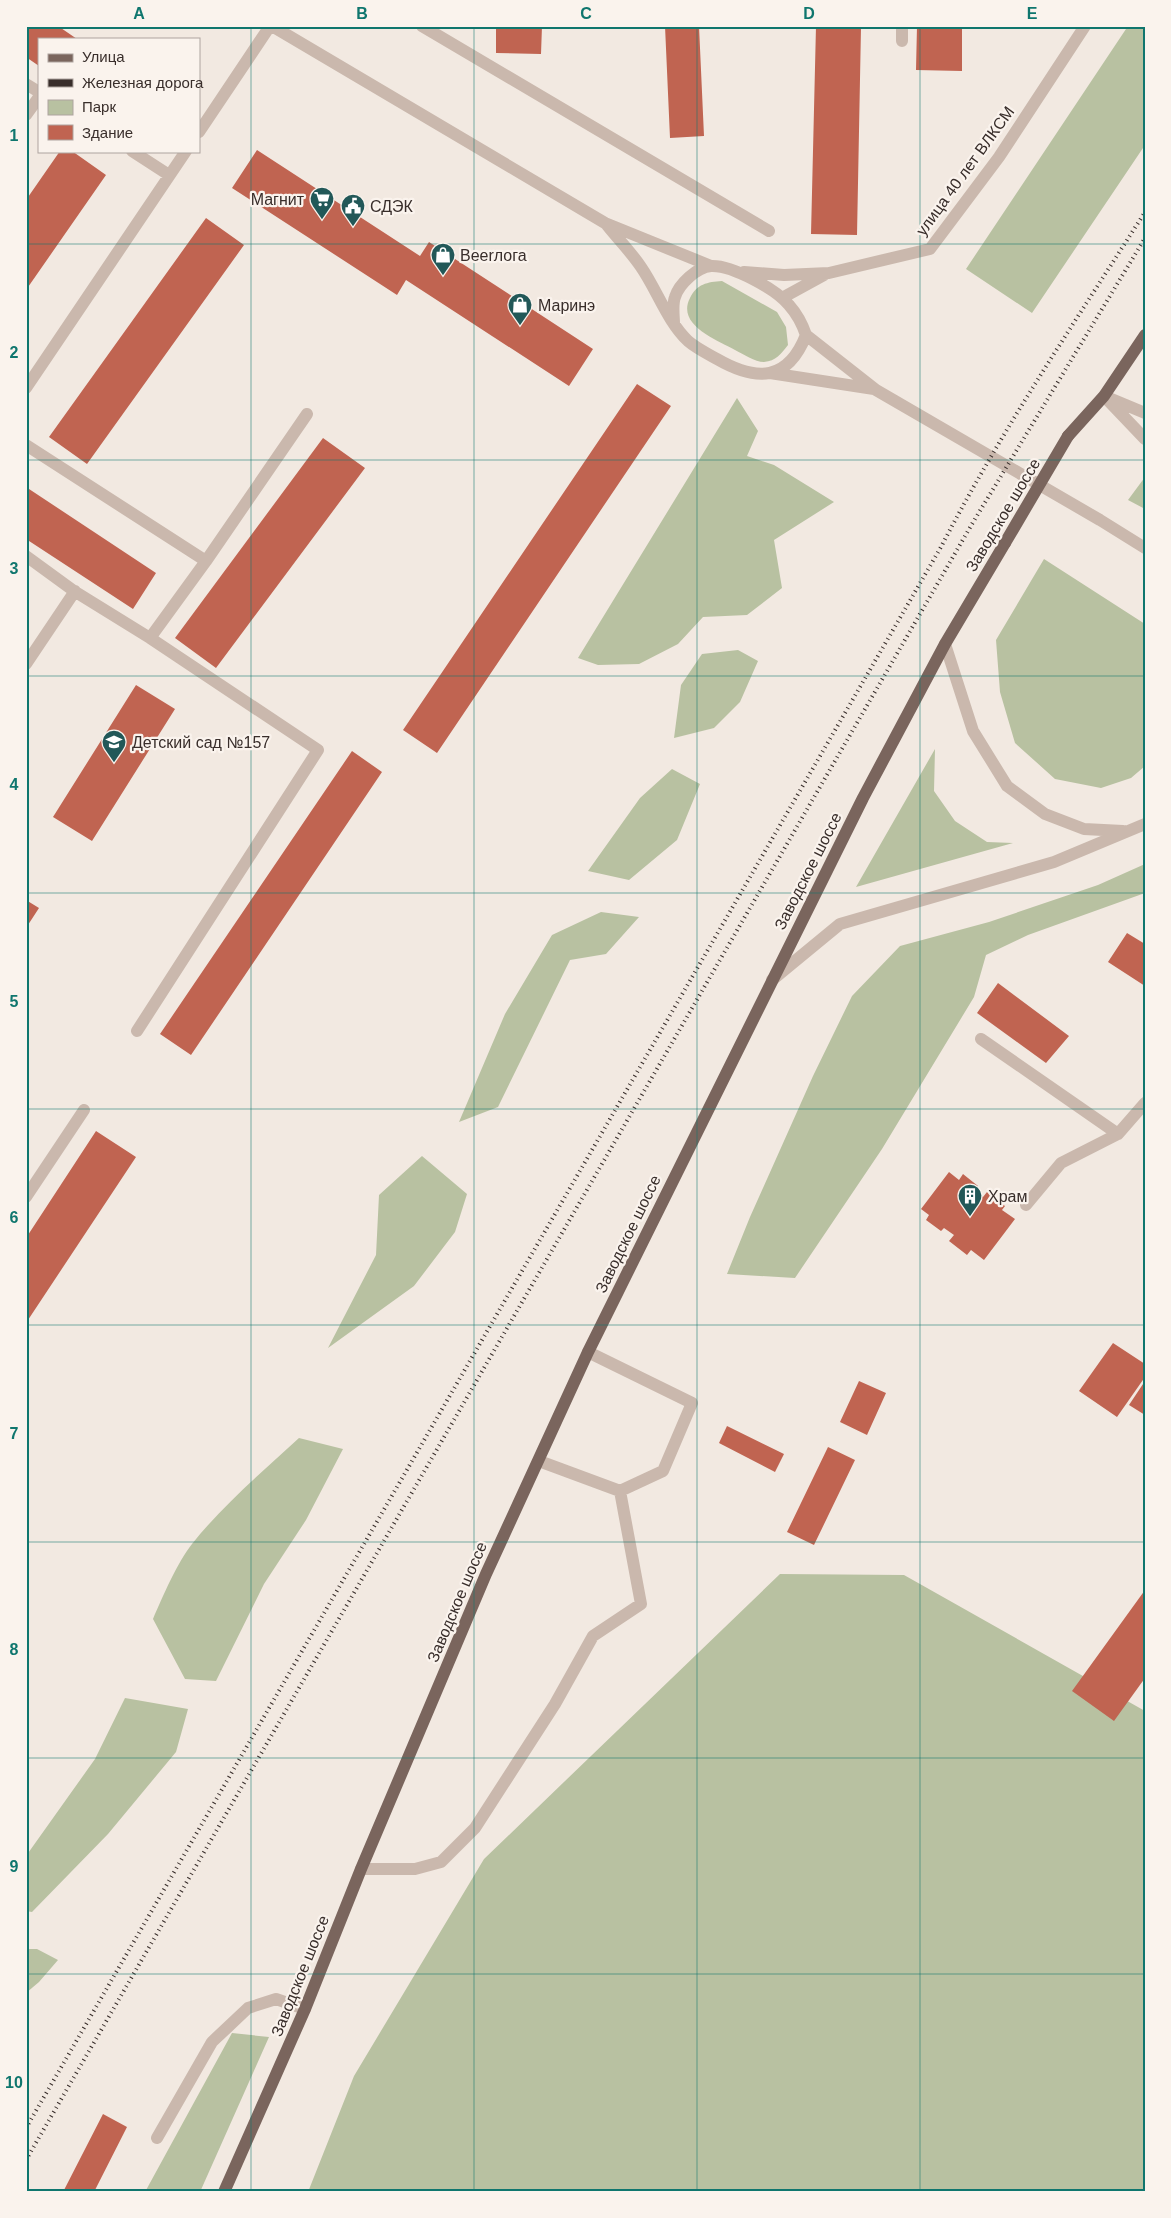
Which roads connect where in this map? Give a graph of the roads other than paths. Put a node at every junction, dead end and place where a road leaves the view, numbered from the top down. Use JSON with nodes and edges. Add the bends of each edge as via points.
{"nodes":[{"id":1,"x":271,"y":26,"type":"edge"},
{"id":2,"x":422,"y":26,"type":"edge"},
{"id":3,"x":902,"y":26,"type":"edge"},
{"id":4,"x":1085,"y":26,"type":"edge"},
{"id":5,"x":902,"y":41,"type":"dead end"},
{"id":6,"x":26,"y":84,"type":"edge"},
{"id":7,"x":38,"y":91,"type":"edge"},
{"id":8,"x":38,"y":98,"type":"edge"},
{"id":9,"x":26,"y":115,"type":"edge"},
{"id":10,"x":200,"y":131,"type":"edge"},
{"id":11,"x":134,"y":152,"type":"edge"},
{"id":12,"x":185,"y":152,"type":"edge"},
{"id":13,"x":169,"y":175,"type":"junction"},
{"id":14,"x":605,"y":223,"type":"junction"},
{"id":15,"x":769,"y":231,"type":"dead end"},
{"id":16,"x":710,"y":266,"type":"junction"},
{"id":17,"x":738,"y":272,"type":"junction"},
{"id":18,"x":829,"y":273,"type":"junction"},
{"id":19,"x":782,"y":298,"type":"junction"},
{"id":20,"x":674,"y":324,"type":"junction"},
{"id":21,"x":806,"y":335,"type":"junction"},
{"id":22,"x":1145,"y":335,"type":"edge"},
{"id":23,"x":770,"y":373,"type":"junction"},
{"id":24,"x":26,"y":388,"type":"edge"},
{"id":25,"x":876,"y":390,"type":"junction"},
{"id":26,"x":1104,"y":396,"type":"junction"},
{"id":27,"x":1145,"y":413,"type":"edge"},
{"id":28,"x":307,"y":414,"type":"dead end"},
{"id":29,"x":1145,"y":439,"type":"edge"},
{"id":30,"x":26,"y":445,"type":"edge"},
{"id":31,"x":1145,"y":548,"type":"edge"},
{"id":32,"x":26,"y":556,"type":"edge"},
{"id":33,"x":206,"y":561,"type":"junction"},
{"id":34,"x":75,"y":591,"type":"junction"},
{"id":35,"x":150,"y":638,"type":"junction"},
{"id":36,"x":945,"y":644,"type":"junction"},
{"id":37,"x":26,"y":664,"type":"edge"},
{"id":38,"x":1145,"y":824,"type":"edge"},
{"id":39,"x":1128,"y":831,"type":"junction"},
{"id":40,"x":771,"y":981,"type":"junction"},
{"id":41,"x":136,"y":1031,"type":"dead end"},
{"id":42,"x":981,"y":1039,"type":"dead end"},
{"id":43,"x":1145,"y":1103,"type":"edge"},
{"id":44,"x":84,"y":1110,"type":"dead end"},
{"id":45,"x":1118,"y":1134,"type":"junction"},
{"id":46,"x":26,"y":1197,"type":"edge"},
{"id":47,"x":1026,"y":1205,"type":"dead end"},
{"id":48,"x":588,"y":1352,"type":"junction"},
{"id":49,"x":539,"y":1461,"type":"junction"},
{"id":50,"x":620,"y":1490,"type":"junction"},
{"id":51,"x":361,"y":1868,"type":"junction"},
{"id":52,"x":305,"y":2009,"type":"junction"},
{"id":53,"x":157,"y":2138,"type":"dead end"},
{"id":54,"x":224,"y":2192,"type":"edge"}],
"edges":[{"from":1,"to":10,"type":"street"},
{"from":1,"to":14,"type":"street"},
{"from":2,"to":15,"type":"street"},
{"from":3,"to":5,"type":"street"},
{"from":4,"to":18,"type":"street","name":"улица 40 лет ВЛКСМ","via":[[999,157],[930,249]]},
{"from":6,"to":7,"type":"street"},
{"from":8,"to":9,"type":"street"},
{"from":11,"to":13,"type":"street"},
{"from":12,"to":13,"type":"street"},
{"from":13,"to":24,"type":"street"},
{"from":14,"to":16,"type":"street"},
{"from":14,"to":20,"type":"street","via":[[640,266]]},
{"from":16,"to":17,"type":"street"},
{"from":16,"to":20,"type":"street","via":[[687,277],[674,297]]},
{"from":17,"to":18,"type":"street"},
{"from":17,"to":19,"type":"street","via":[[760,282]]},
{"from":18,"to":19,"type":"street"},
{"from":19,"to":21,"type":"street","via":[[800,320]]},
{"from":20,"to":23,"type":"street","via":[[689,341],[734,369],[752,374]]},
{"from":21,"to":23,"type":"street","via":[[800,352],[787,365]]},
{"from":21,"to":25,"type":"street"},
{"from":22,"to":26,"type":"main road","name":"Заводское шоссе"},
{"from":23,"to":25,"type":"street"},
{"from":25,"to":31,"type":"street"},
{"from":26,"to":27,"type":"street"},
{"from":26,"to":29,"type":"street"},
{"from":26,"to":36,"type":"main road","name":"Заводское шоссе","bridge":true,"via":[[1068,436]]},
{"from":28,"to":33,"type":"street"},
{"from":30,"to":33,"type":"street"},
{"from":32,"to":34,"type":"street"},
{"from":33,"to":35,"type":"street"},
{"from":34,"to":35,"type":"street"},
{"from":34,"to":37,"type":"street"},
{"from":35,"to":41,"type":"street","via":[[318,750]]},
{"from":36,"to":39,"type":"street","via":[[973,731],[1006,786],[1045,814],[1084,829]]},
{"from":36,"to":40,"type":"main road","name":"Заводское шоссе"},
{"from":38,"to":39,"type":"street"},
{"from":39,"to":40,"type":"street","via":[[1054,862],[840,924]]},
{"from":40,"to":48,"type":"main road","name":"Заводское шоссе"},
{"from":42,"to":45,"type":"street"},
{"from":43,"to":45,"type":"street"},
{"from":44,"to":46,"type":"street"},
{"from":45,"to":47,"type":"street","via":[[1060,1163]]},
{"from":48,"to":49,"type":"main road","name":"Заводское шоссе"},
{"from":48,"to":50,"type":"street","via":[[692,1403],[663,1471]]},
{"from":49,"to":50,"type":"street"},
{"from":49,"to":51,"type":"main road","name":"Заводское шоссе","via":[[486,1574]]},
{"from":50,"to":51,"type":"street","via":[[641,1604],[593,1636],[555,1704],[475,1828],[441,1862],[415,1869]]},
{"from":51,"to":52,"type":"main road","name":"Заводское шоссе"},
{"from":52,"to":53,"type":"street","via":[[276,1999],[248,2008],[212,2042]]},
{"from":52,"to":54,"type":"main road","name":"Заводское шоссе"}]}
